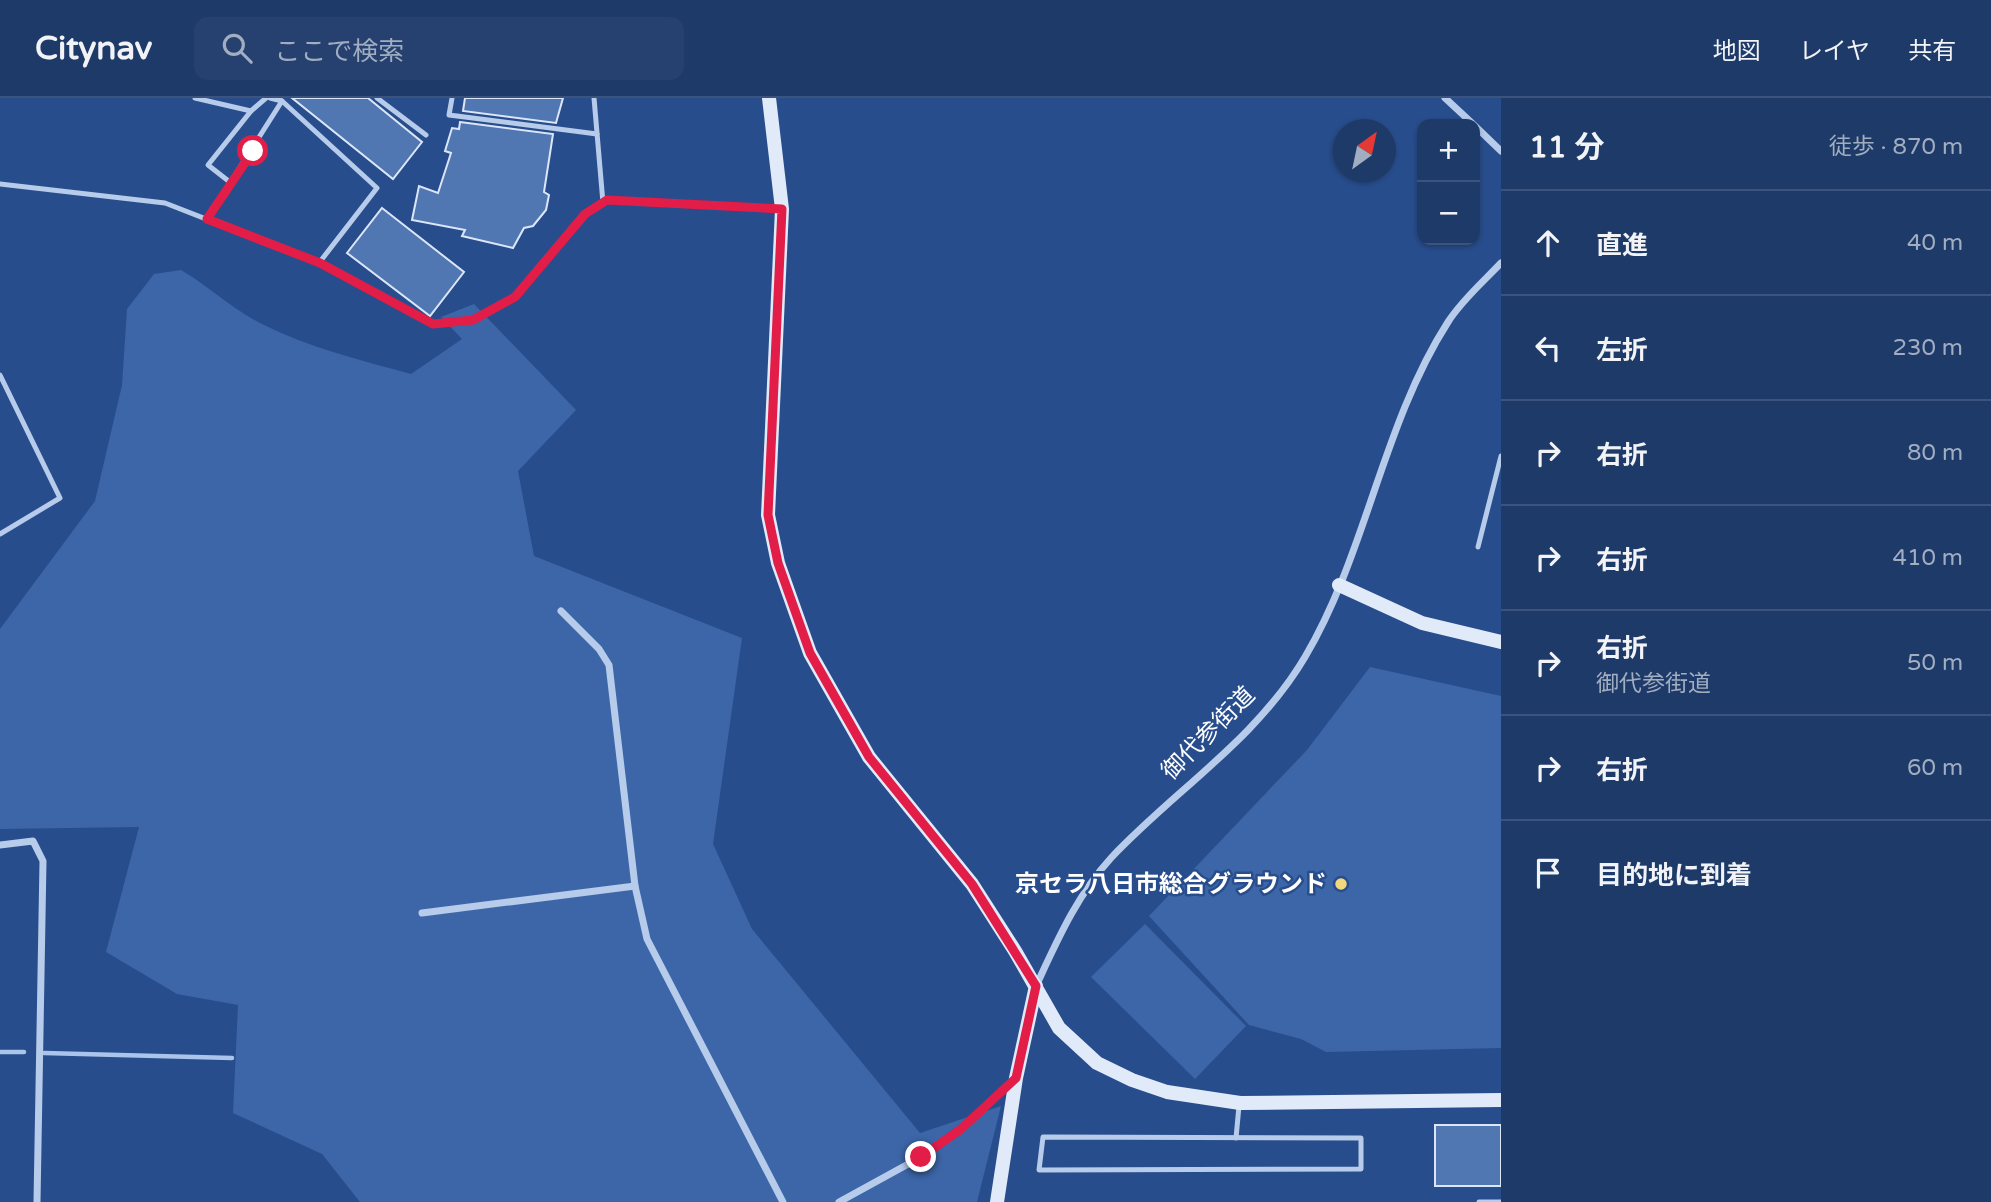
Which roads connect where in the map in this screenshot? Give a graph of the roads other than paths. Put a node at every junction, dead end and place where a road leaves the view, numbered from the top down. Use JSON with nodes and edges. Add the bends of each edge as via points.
{"nodes":[{"id":1,"x":195,"y":98,"type":"edge"},
{"id":2,"x":268,"y":98,"type":"edge"},
{"id":3,"x":377,"y":98,"type":"edge"},
{"id":4,"x":452,"y":98,"type":"edge"},
{"id":5,"x":594,"y":98,"type":"edge"},
{"id":6,"x":769,"y":98,"type":"edge"},
{"id":7,"x":1445,"y":98,"type":"edge"},
{"id":8,"x":282,"y":99,"type":"edge"},
{"id":9,"x":251,"y":111,"type":"junction"},
{"id":10,"x":1468,"y":119,"type":"edge"},
{"id":11,"x":1480,"y":131,"type":"edge"},
{"id":12,"x":597,"y":134,"type":"junction"},
{"id":13,"x":426,"y":135,"type":"dead end"},
{"id":14,"x":1501,"y":151,"type":"edge"},
{"id":15,"x":231,"y":183,"type":"junction"},
{"id":16,"x":0,"y":184,"type":"edge"},
{"id":17,"x":603,"y":203,"type":"junction"},
{"id":18,"x":782,"y":209,"type":"junction"},
{"id":19,"x":207,"y":219,"type":"junction"},
{"id":20,"x":320,"y":263,"type":"junction"},
{"id":21,"x":1501,"y":263,"type":"edge"},
{"id":22,"x":0,"y":375,"type":"edge"},
{"id":23,"x":1501,"y":456,"type":"edge"},
{"id":24,"x":0,"y":534,"type":"edge"},
{"id":25,"x":1478,"y":547,"type":"dead end"},
{"id":26,"x":1339,"y":585,"type":"junction"},
{"id":27,"x":561,"y":611,"type":"dead end"},
{"id":28,"x":1501,"y":642,"type":"edge"},
{"id":29,"x":0,"y":845,"type":"edge"},
{"id":30,"x":635,"y":886,"type":"junction"},
{"id":31,"x":422,"y":913,"type":"dead end"},
{"id":32,"x":1036,"y":986,"type":"junction"},
{"id":33,"x":1016,"y":1078,"type":"junction"},
{"id":34,"x":1501,"y":1100,"type":"edge"},
{"id":35,"x":1240,"y":1103,"type":"junction"},
{"id":36,"x":1236,"y":1138,"type":"junction"},
{"id":37,"x":37,"y":1202,"type":"edge"},
{"id":38,"x":783,"y":1202,"type":"edge"},
{"id":39,"x":839,"y":1202,"type":"edge"},
{"id":40,"x":997,"y":1202,"type":"edge"},
{"id":41,"x":1479,"y":1202,"type":"edge"},
{"id":42,"x":1501,"y":1202,"type":"edge"}],
"edges":[{"from":1,"to":9,"type":"lane"},
{"from":2,"to":8,"type":"lane"},
{"from":2,"to":9,"type":"lane"},
{"from":3,"to":13,"type":"lane"},
{"from":4,"to":12,"type":"lane","via":[[449,115]]},
{"from":5,"to":12,"type":"lane"},
{"from":6,"to":18,"type":"street"},
{"from":7,"to":10,"type":"street"},
{"from":8,"to":15,"type":"lane"},
{"from":8,"to":20,"type":"lane","via":[[377,188]]},
{"from":9,"to":15,"type":"lane","via":[[208,165]]},
{"from":11,"to":14,"type":"street"},
{"from":12,"to":17,"type":"lane"},
{"from":15,"to":19,"type":"lane"},
{"from":16,"to":19,"type":"lane","via":[[165,203]]},
{"from":17,"to":18,"type":"lane"},
{"from":17,"to":20,"type":"lane","via":[[585,214],[515,297],[473,320],[433,324]]},
{"from":18,"to":32,"type":"street","via":[[768,515],[778,563],[810,653],[869,757],[972,884]]},
{"from":19,"to":20,"type":"lane"},
{"from":21,"to":26,"type":"street","name":"御代参街道","via":[[1450,320],[1426,360]]},
{"from":22,"to":24,"type":"lane","via":[[60,498]]},
{"from":23,"to":25,"type":"lane"},
{"from":26,"to":28,"type":"street","via":[[1422,623]]},
{"from":26,"to":32,"type":"street","name":"御代参街道","via":[[1305,657],[1264,715],[1109,860],[1068,919]]},
{"from":27,"to":30,"type":"street","via":[[599,649],[608,665]]},
{"from":29,"to":37,"type":"street","via":[[33,841],[43,862]]},
{"from":30,"to":31,"type":"street"},
{"from":30,"to":38,"type":"street","via":[[647,939]]},
{"from":32,"to":33,"type":"street","name":"御代参街道"},
{"from":32,"to":35,"type":"street","via":[[1059,1028],[1097,1063],[1167,1092]]},
{"from":33,"to":39,"type":"street","via":[[961,1129]]},
{"from":33,"to":40,"type":"street","name":"御代参街道"},
{"from":34,"to":35,"type":"street"},
{"from":35,"to":36,"type":"lane"},
{"from":36,"to":36,"type":"lane","via":[[1043,1137],[1039,1170],[1361,1169],[1361,1138]]},
{"from":41,"to":42,"type":"lane"}]}
